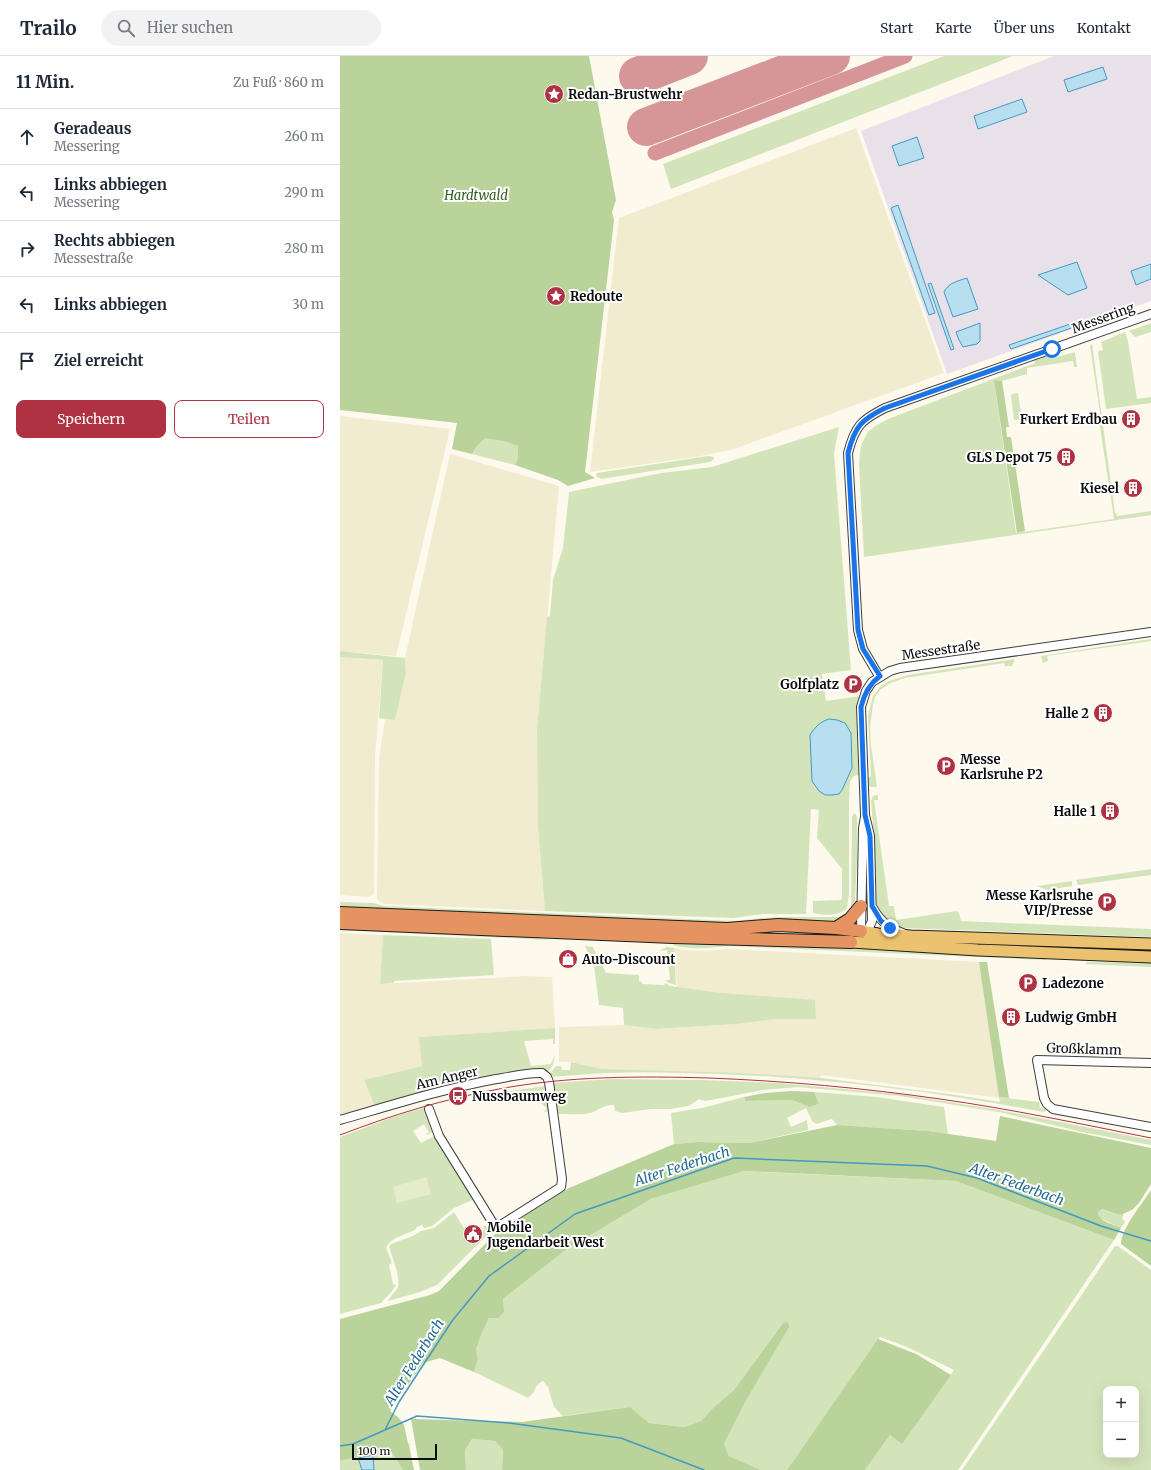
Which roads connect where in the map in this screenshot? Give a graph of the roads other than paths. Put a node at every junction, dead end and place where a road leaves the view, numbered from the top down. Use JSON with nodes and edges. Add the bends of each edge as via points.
{"nodes":[{"id":1,"x":1151,"y":314,"type":"edge"},
{"id":2,"x":1151,"y":632,"type":"edge"},
{"id":3,"x":880,"y":676,"type":"junction"},
{"id":4,"x":866,"y":906,"type":"junction"},
{"id":5,"x":340,"y":912,"type":"edge"},
{"id":6,"x":340,"y":923,"type":"edge"},
{"id":7,"x":836,"y":928,"type":"junction"},
{"id":8,"x":864,"y":933,"type":"junction"},
{"id":9,"x":911,"y":936,"type":"junction"},
{"id":10,"x":851,"y":942,"type":"junction"},
{"id":11,"x":876,"y":944,"type":"junction"},
{"id":12,"x":1151,"y":944,"type":"edge"},
{"id":13,"x":1151,"y":957,"type":"edge"},
{"id":14,"x":1151,"y":1063,"type":"edge"},
{"id":15,"x":429,"y":1109,"type":"dead end"},
{"id":16,"x":340,"y":1120,"type":"edge"},
{"id":17,"x":1151,"y":1127,"type":"edge"}],
"edges":[{"from":1,"to":3,"type":"street","name":"Messering","via":[[885,408],[867,417],[857,428],[848,453],[858,630],[863,649]]},
{"from":2,"to":3,"type":"street","name":"Messestraße","via":[[900,668]]},
{"from":3,"to":4,"type":"street","name":"Messestraße","via":[[872,682],[861,707]]},
{"from":4,"to":7,"type":"highway"},
{"from":4,"to":8,"type":"street","name":"Messestraße"},
{"from":4,"to":9,"type":"street","via":[[886,925]]},
{"from":5,"to":7,"type":"highway","via":[[727,929],[778,925]]},
{"from":6,"to":10,"type":"highway"},
{"from":7,"to":8,"type":"highway"},
{"from":8,"to":9,"type":"main road"},
{"from":8,"to":10,"type":"main road"},
{"from":8,"to":11,"type":"main road","via":[[866,940]]},
{"from":9,"to":12,"type":"main road"},
{"from":10,"to":11,"type":"main road"},
{"from":11,"to":13,"type":"main road"},
{"from":14,"to":17,"type":"street","name":"Großklamm","via":[[1038,1060],[1042,1092],[1047,1104],[1053,1109]]},
{"from":15,"to":16,"type":"street","name":"Am Anger","via":[[439,1136],[496,1228],[561,1187],[550,1090],[548,1079],[542,1073],[472,1083]]}]}
